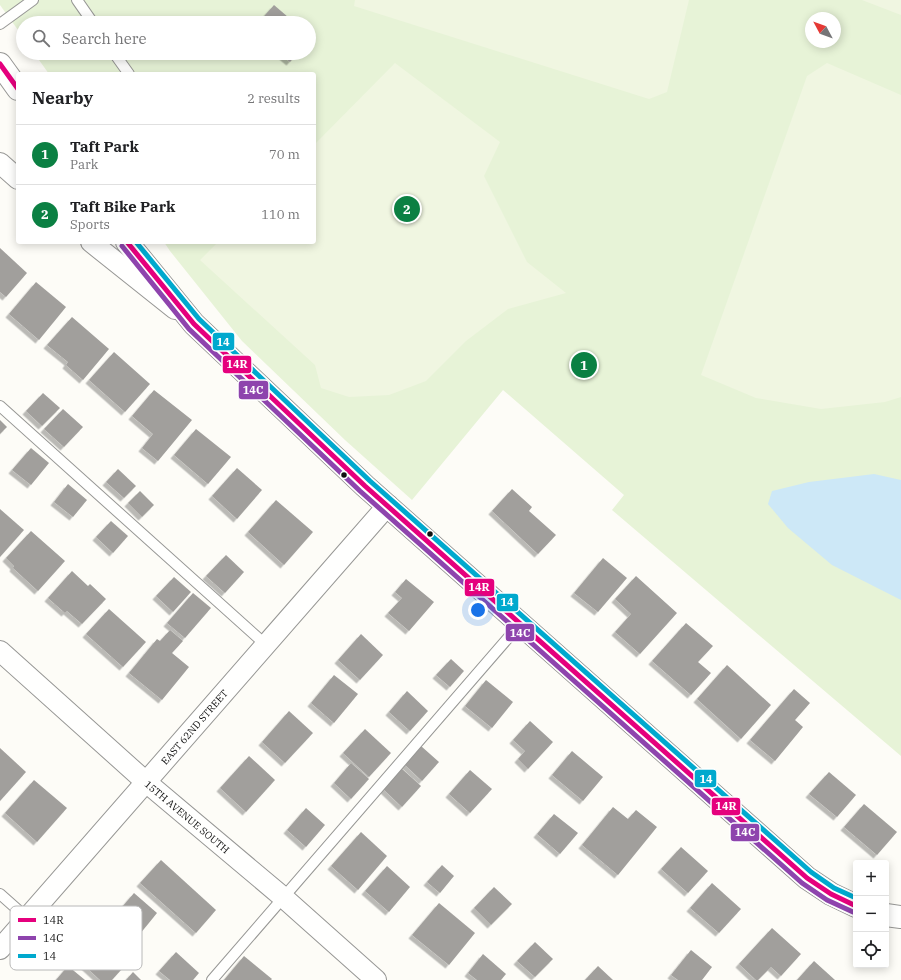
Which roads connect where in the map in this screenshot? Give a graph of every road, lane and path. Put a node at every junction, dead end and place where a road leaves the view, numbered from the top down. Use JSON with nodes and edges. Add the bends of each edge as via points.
{"nodes":[{"id":1,"x":34,"y":0,"type":"edge"},
{"id":2,"x":77,"y":0,"type":"edge"},
{"id":3,"x":88,"y":16,"type":"edge"},
{"id":4,"x":0,"y":24,"type":"edge"},
{"id":5,"x":119,"y":60,"type":"edge"},
{"id":6,"x":0,"y":64,"type":"edge"},
{"id":7,"x":128,"y":72,"type":"edge"},
{"id":8,"x":16,"y":86,"type":"edge"},
{"id":9,"x":0,"y":163,"type":"edge"},
{"id":10,"x":16,"y":177,"type":"edge"},
{"id":11,"x":93,"y":244,"type":"edge"},
{"id":12,"x":134,"y":244,"type":"edge"},
{"id":13,"x":194,"y":324,"type":"junction"},
{"id":14,"x":0,"y":406,"type":"edge"},
{"id":15,"x":388,"y":505,"type":"junction"},
{"id":16,"x":521,"y":623,"type":"junction"},
{"id":17,"x":266,"y":645,"type":"junction"},
{"id":18,"x":0,"y":651,"type":"edge"},
{"id":19,"x":146,"y":782,"type":"junction"},
{"id":20,"x":0,"y":894,"type":"edge"},
{"id":21,"x":284,"y":898,"type":"junction"},
{"id":22,"x":853,"y":905,"type":"edge"},
{"id":23,"x":14,"y":906,"type":"edge"},
{"id":24,"x":38,"y":906,"type":"edge"},
{"id":25,"x":889,"y":915,"type":"edge"},
{"id":26,"x":901,"y":917,"type":"edge"},
{"id":27,"x":10,"y":938,"type":"edge"},
{"id":28,"x":0,"y":949,"type":"edge"},
{"id":29,"x":212,"y":980,"type":"edge"},
{"id":30,"x":376,"y":980,"type":"edge"}],
"edges":[{"from":1,"to":4,"type":"lane"},
{"from":2,"to":3,"type":"lane"},
{"from":5,"to":7,"type":"lane"},
{"from":6,"to":8,"type":"street"},
{"from":9,"to":10,"type":"street"},
{"from":11,"to":13,"type":"street"},
{"from":12,"to":13,"type":"street"},
{"from":13,"to":15,"type":"street"},
{"from":14,"to":17,"type":"lane"},
{"from":15,"to":16,"type":"street"},
{"from":15,"to":17,"type":"street","name":"EAST 62ND STREET"},
{"from":16,"to":21,"type":"lane"},
{"from":16,"to":22,"type":"street","via":[[808,878],[831,894]]},
{"from":17,"to":19,"type":"street","name":"EAST 62ND STREET"},
{"from":18,"to":19,"type":"street","name":"15TH AVENUE SOUTH"},
{"from":19,"to":21,"type":"street","name":"15TH AVENUE SOUTH"},
{"from":19,"to":24,"type":"street","name":"EAST 62ND STREET"},
{"from":20,"to":23,"type":"lane"},
{"from":21,"to":29,"type":"lane"},
{"from":21,"to":30,"type":"street","name":"15TH AVENUE SOUTH"},
{"from":25,"to":26,"type":"street"},
{"from":27,"to":28,"type":"street","name":"EAST 62ND STREET"}]}
